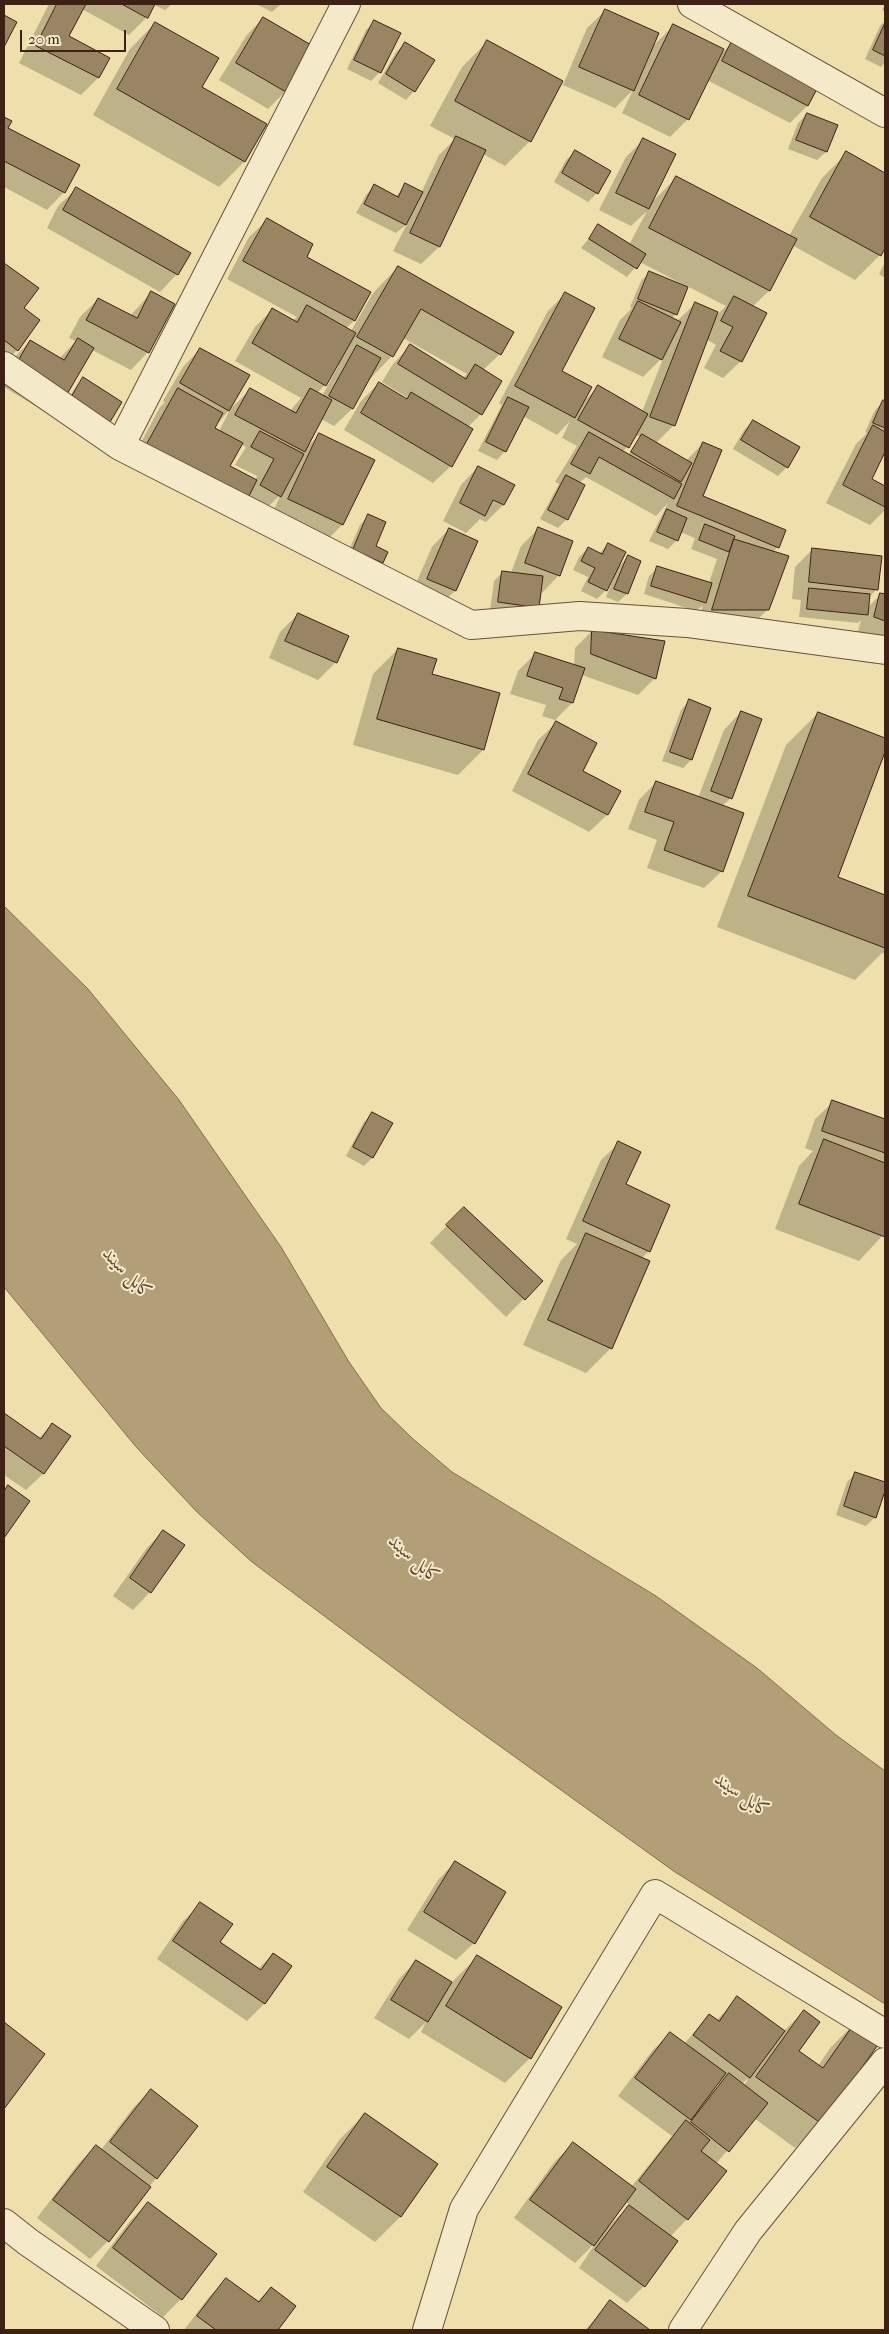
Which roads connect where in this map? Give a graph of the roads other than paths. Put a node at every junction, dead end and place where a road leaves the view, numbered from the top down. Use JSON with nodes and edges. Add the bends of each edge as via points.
{"nodes":[{"id":1,"x":346,"y":4,"type":"edge"},
{"id":2,"x":692,"y":4,"type":"edge"},
{"id":3,"x":885,"y":113,"type":"edge"},
{"id":4,"x":4,"y":366,"type":"edge"},
{"id":5,"x":120,"y":446,"type":"junction"},
{"id":6,"x":885,"y":650,"type":"edge"},
{"id":7,"x":885,"y":2034,"type":"edge"},
{"id":8,"x":885,"y":2062,"type":"edge"},
{"id":9,"x":4,"y":2223,"type":"edge"},
{"id":10,"x":155,"y":2330,"type":"edge"},
{"id":11,"x":427,"y":2330,"type":"edge"},
{"id":12,"x":683,"y":2330,"type":"edge"}],
"edges":[{"from":1,"to":5,"type":"street"},
{"from":2,"to":3,"type":"street"},
{"from":4,"to":5,"type":"street"},
{"from":5,"to":6,"type":"street","via":[[471,625],[580,616],[687,623]]},
{"from":7,"to":11,"type":"street","via":[[655,1894],[464,2209]]},
{"from":8,"to":12,"type":"street","via":[[748,2231]]},
{"from":9,"to":10,"type":"street"}]}
